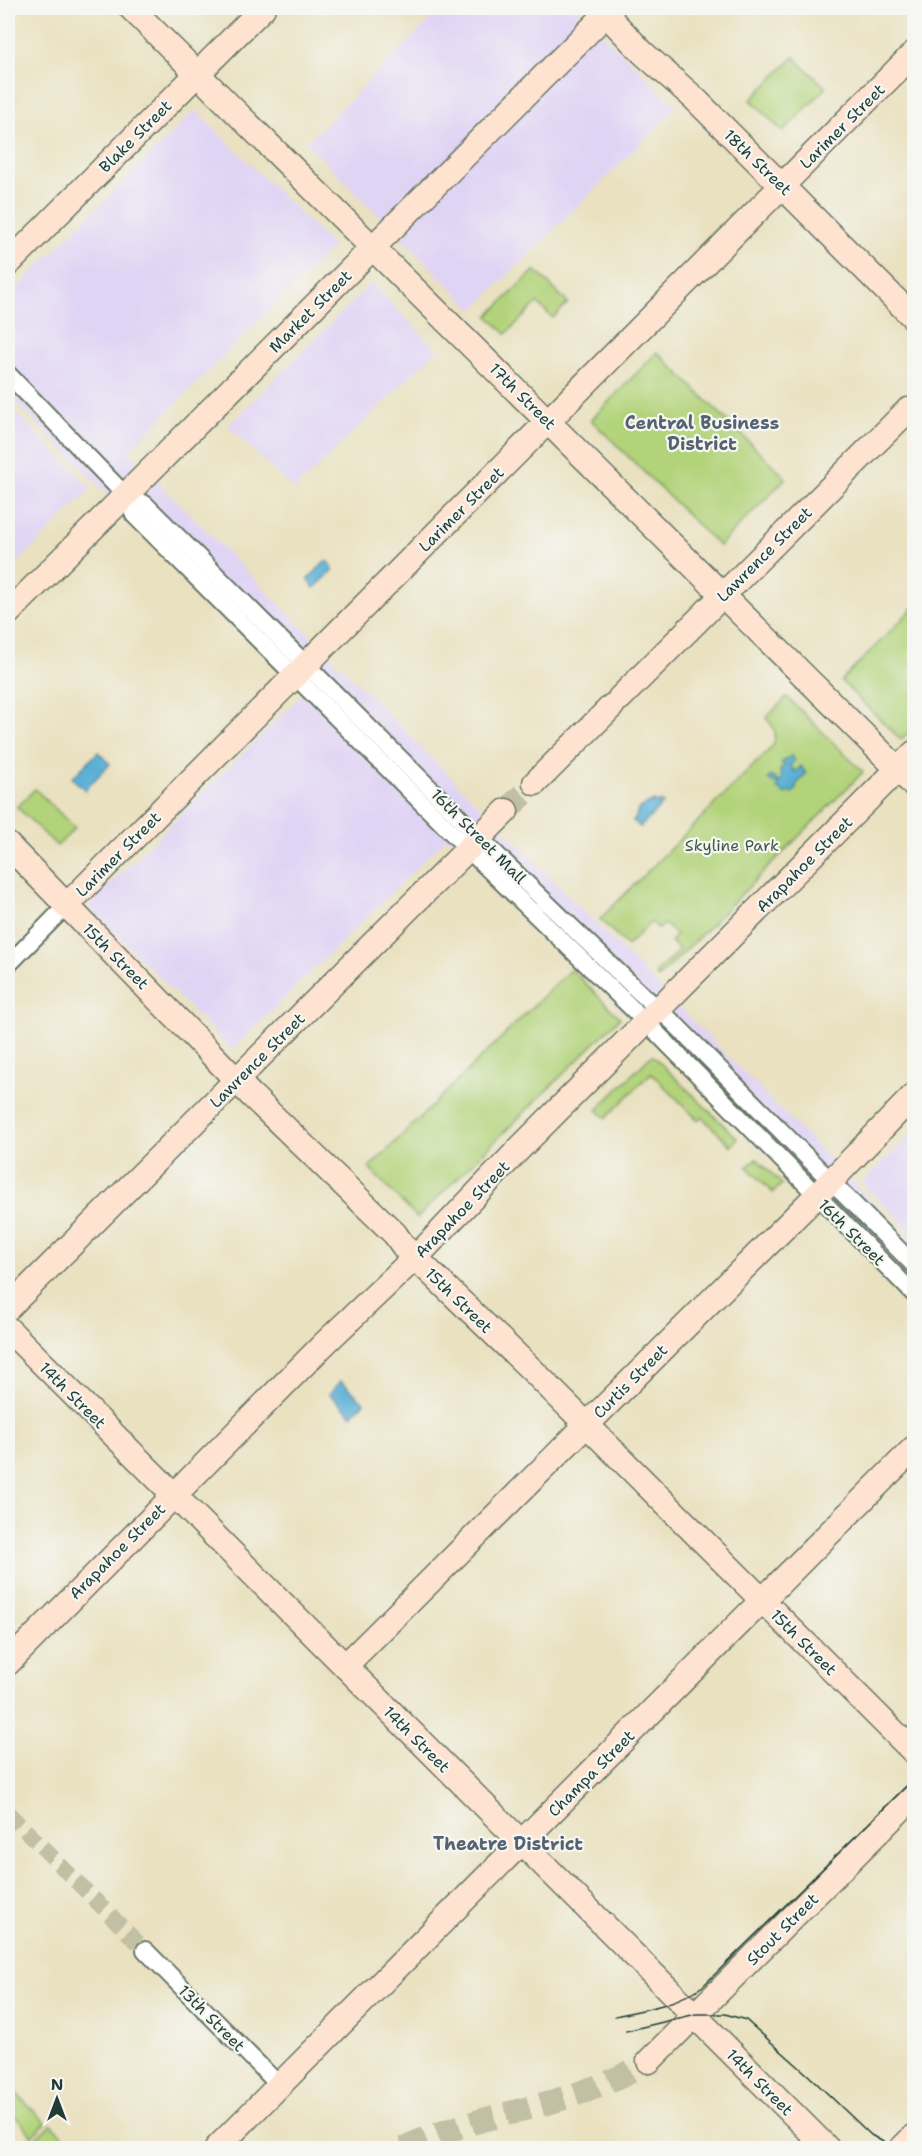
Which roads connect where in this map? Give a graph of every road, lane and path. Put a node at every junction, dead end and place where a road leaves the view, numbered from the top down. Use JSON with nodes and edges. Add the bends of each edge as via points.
{"nodes":[{"id":1,"x":130,"y":8,"type":"edge"},
{"id":2,"x":263,"y":8,"type":"edge"},
{"id":3,"x":606,"y":9,"type":"edge"},
{"id":4,"x":915,"y":53,"type":"edge"},
{"id":5,"x":197,"y":74,"type":"junction"},
{"id":6,"x":783,"y":186,"type":"junction"},
{"id":7,"x":372,"y":248,"type":"junction"},
{"id":8,"x":8,"y":264,"type":"edge"},
{"id":9,"x":915,"y":318,"type":"edge"},
{"id":10,"x":8,"y":375,"type":"edge"},
{"id":11,"x":908,"y":410,"type":"dead end"},
{"id":12,"x":548,"y":422,"type":"junction"},
{"id":13,"x":125,"y":495,"type":"junction"},
{"id":14,"x":723,"y":595,"type":"junction"},
{"id":15,"x":8,"y":612,"type":"edge"},
{"id":16,"x":301,"y":670,"type":"junction"},
{"id":17,"x":909,"y":769,"type":"edge"},
{"id":18,"x":535,"y":783,"type":"tunnel mouth"},
{"id":19,"x":507,"y":811,"type":"tunnel mouth"},
{"id":20,"x":474,"y":844,"type":"junction"},
{"id":21,"x":8,"y":845,"type":"edge"},
{"id":22,"x":66,"y":906,"type":"junction"},
{"id":23,"x":8,"y":965,"type":"edge"},
{"id":24,"x":652,"y":1016,"type":"junction"},
{"id":25,"x":236,"y":1080,"type":"junction"},
{"id":26,"x":915,"y":1095,"type":"edge"},
{"id":27,"x":823,"y":1188,"type":"junction"},
{"id":28,"x":415,"y":1257,"type":"junction"},
{"id":29,"x":915,"y":1265,"type":"edge"},
{"id":30,"x":915,"y":1294,"type":"edge"},
{"id":31,"x":8,"y":1308,"type":"edge"},
{"id":32,"x":8,"y":1329,"type":"edge"},
{"id":33,"x":587,"y":1424,"type":"junction"},
{"id":34,"x":915,"y":1448,"type":"edge"},
{"id":35,"x":173,"y":1495,"type":"junction"},
{"id":36,"x":763,"y":1600,"type":"junction"},
{"id":37,"x":8,"y":1663,"type":"edge"},
{"id":38,"x":345,"y":1666,"type":"junction"},
{"id":39,"x":915,"y":1752,"type":"edge"},
{"id":40,"x":915,"y":1796,"type":"edge"},
{"id":41,"x":521,"y":1842,"type":"junction"},
{"id":42,"x":144,"y":1950,"type":"tunnel mouth"},
{"id":43,"x":694,"y":2016,"type":"junction"},
{"id":44,"x":649,"y":2061,"type":"tunnel mouth"},
{"id":45,"x":279,"y":2085,"type":"junction"},
{"id":46,"x":915,"y":2136,"type":"edge"},
{"id":47,"x":217,"y":2148,"type":"edge"},
{"id":48,"x":827,"y":2148,"type":"edge"},
{"id":49,"x":902,"y":2148,"type":"edge"}],
"edges":[{"from":1,"to":5,"type":"main road","name":"17th Street"},
{"from":2,"to":5,"type":"main road","name":"Blake Street"},
{"from":3,"to":6,"type":"main road","name":"18th Street","via":[[643,53]]},
{"from":3,"to":7,"type":"main road","name":"Market Street"},
{"from":4,"to":6,"type":"main road","name":"Larimer Street"},
{"from":5,"to":7,"type":"main road","name":"17th Street"},
{"from":5,"to":8,"type":"main road","name":"Blake Street"},
{"from":6,"to":9,"type":"main road","name":"18th Street"},
{"from":6,"to":12,"type":"main road","name":"Larimer Street"},
{"from":7,"to":12,"type":"main road","name":"17th Street"},
{"from":7,"to":13,"type":"main road","name":"Market Street"},
{"from":10,"to":13,"type":"street","name":"16th Street Mall"},
{"from":11,"to":14,"type":"main road","name":"Lawrence Street"},
{"from":12,"to":14,"type":"main road","name":"17th Street"},
{"from":12,"to":16,"type":"main road","name":"Larimer Street"},
{"from":13,"to":15,"type":"main road","name":"Market Street"},
{"from":13,"to":16,"type":"street","name":"16th Street Mall","via":[[145,504]]},
{"from":14,"to":17,"type":"main road","name":"17th Street"},
{"from":14,"to":18,"type":"main road","name":"Lawrence Street"},
{"from":16,"to":20,"type":"street","name":"16th Street Mall"},
{"from":16,"to":22,"type":"main road","name":"Larimer Street"},
{"from":17,"to":24,"type":"main road","name":"Arapahoe Street"},
{"from":19,"to":20,"type":"main road","name":"Lawrence Street"},
{"from":20,"to":24,"type":"street","name":"16th Street Mall"},
{"from":20,"to":25,"type":"main road","name":"Lawrence Street"},
{"from":21,"to":22,"type":"main road","name":"15th Street"},
{"from":22,"to":23,"type":"street","name":"Larimer Street"},
{"from":22,"to":25,"type":"main road","name":"15th Street"},
{"from":24,"to":27,"type":"street","name":"16th Street Mall"},
{"from":24,"to":28,"type":"main road","name":"Arapahoe Street"},
{"from":25,"to":28,"type":"main road","name":"15th Street"},
{"from":25,"to":31,"type":"main road","name":"Lawrence Street"},
{"from":26,"to":27,"type":"main road","name":"Curtis Street"},
{"from":27,"to":29,"type":"street","name":"16th Street"},
{"from":27,"to":30,"type":"street","name":"16th Street"},
{"from":27,"to":33,"type":"main road","name":"Curtis Street"},
{"from":28,"to":33,"type":"main road","name":"15th Street"},
{"from":28,"to":35,"type":"main road","name":"Arapahoe Street"},
{"from":32,"to":35,"type":"main road","name":"14th Street"},
{"from":33,"to":36,"type":"main road","name":"15th Street"},
{"from":33,"to":38,"type":"main road","name":"Curtis Street"},
{"from":34,"to":36,"type":"main road","name":"Champa Street"},
{"from":35,"to":37,"type":"main road","name":"Arapahoe Street"},
{"from":35,"to":38,"type":"main road","name":"14th Street"},
{"from":36,"to":39,"type":"main road","name":"15th Street"},
{"from":36,"to":41,"type":"main road","name":"Champa Street"},
{"from":38,"to":41,"type":"main road","name":"14th Street"},
{"from":40,"to":43,"type":"main road","name":"Stout Street"},
{"from":41,"to":43,"type":"main road","name":"14th Street"},
{"from":41,"to":45,"type":"main road","name":"Champa Street"},
{"from":42,"to":45,"type":"street","name":"13th Street"},
{"from":43,"to":44,"type":"main road","name":"Stout Street"},
{"from":43,"to":48,"type":"main road","name":"14th Street"},
{"from":45,"to":47,"type":"main road","name":"Champa Street"},
{"from":46,"to":49,"type":"main road"}]}
